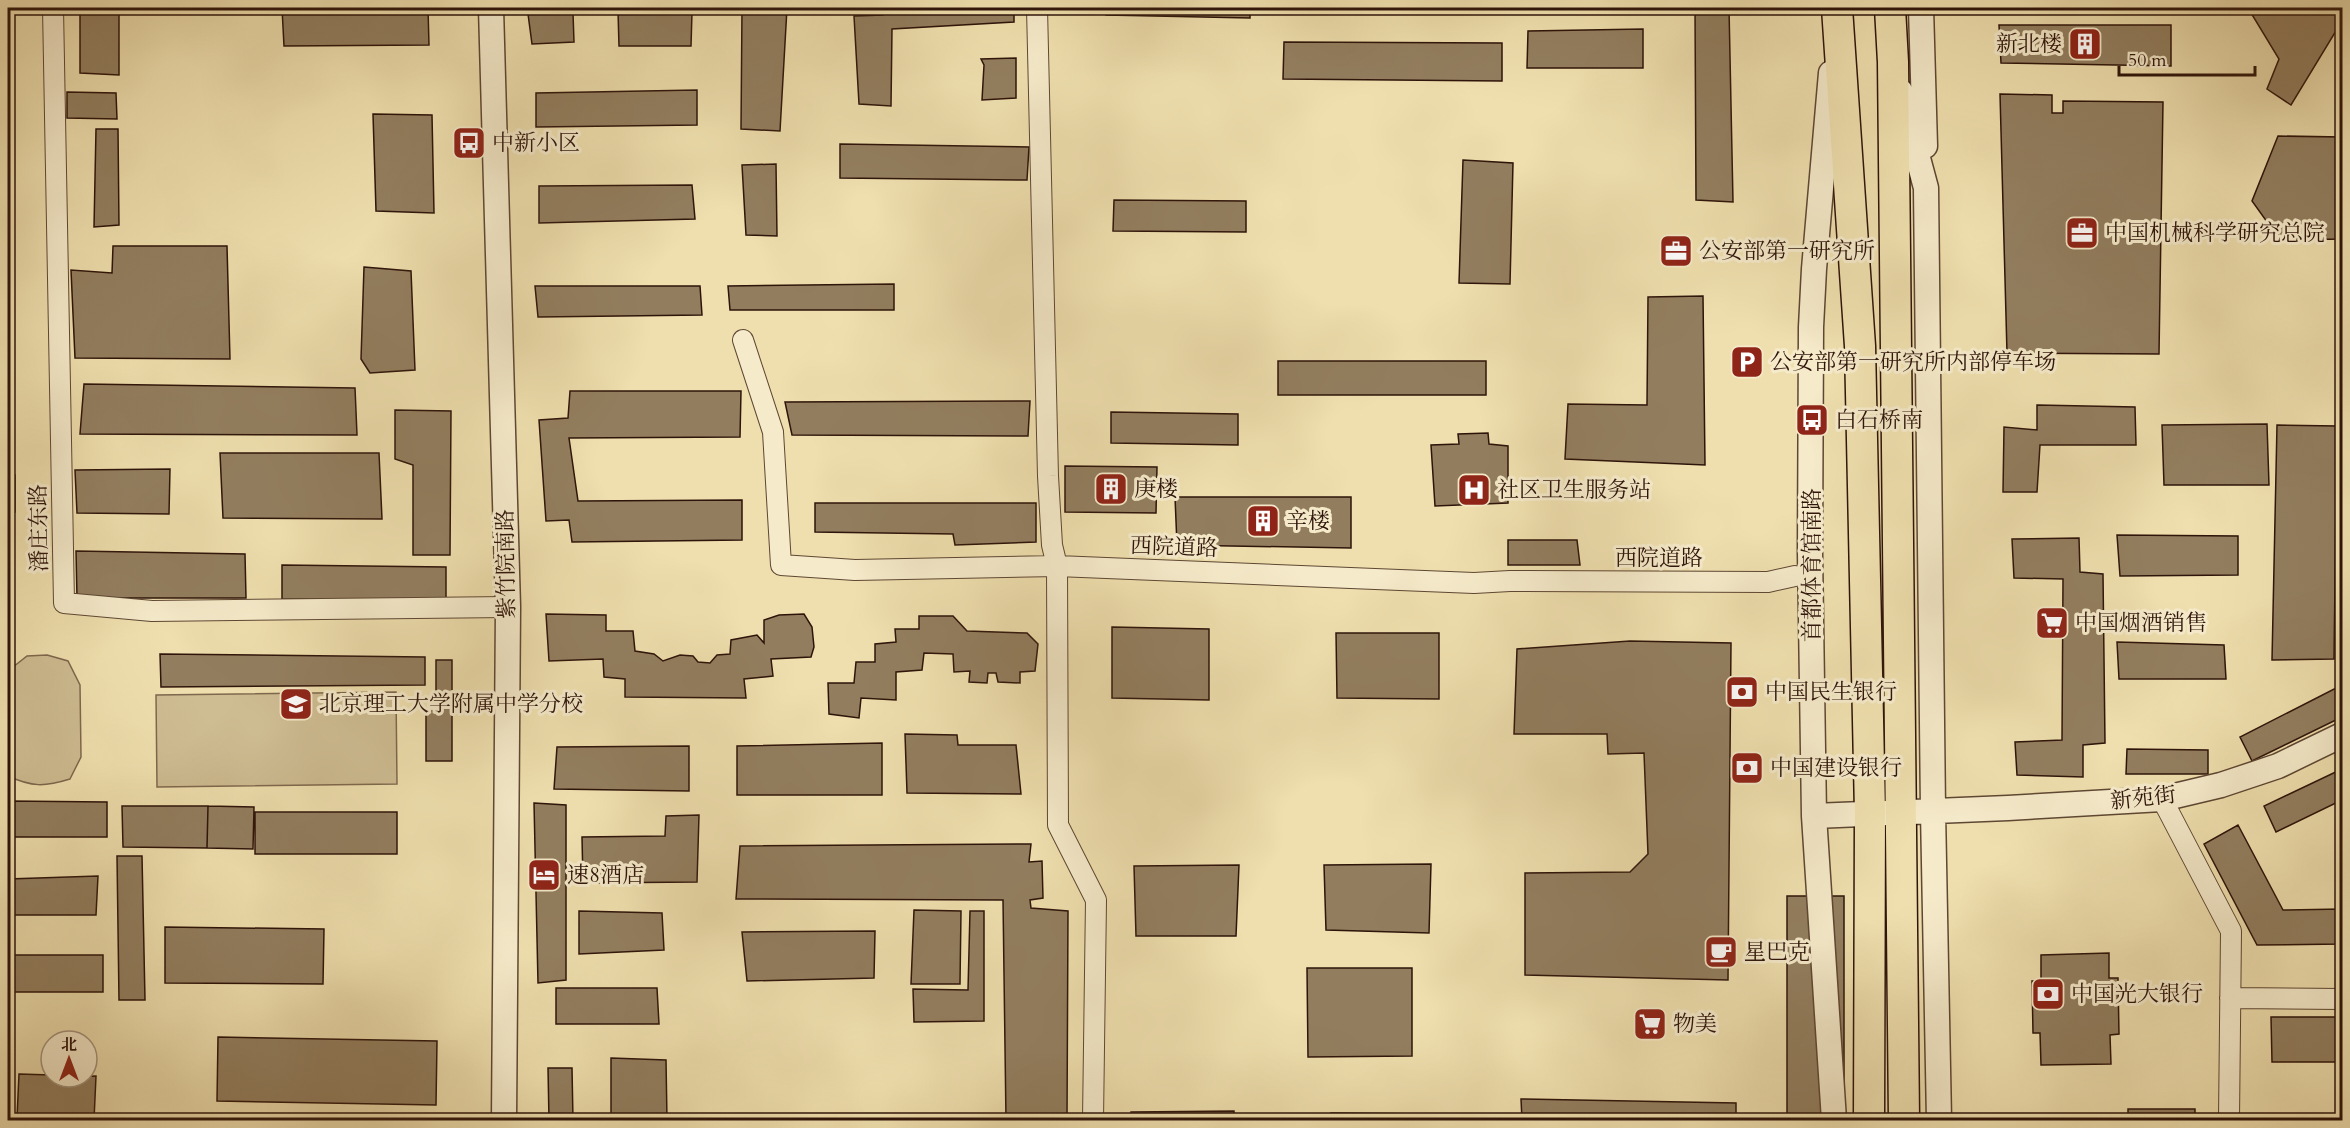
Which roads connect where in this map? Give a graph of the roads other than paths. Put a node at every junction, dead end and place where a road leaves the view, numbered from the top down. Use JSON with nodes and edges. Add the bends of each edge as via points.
{"nodes":[{"id":1,"x":53,"y":8,"type":"edge"},
{"id":2,"x":491,"y":8,"type":"edge"},
{"id":3,"x":1037,"y":8,"type":"edge"},
{"id":4,"x":1890,"y":8,"type":"edge"},
{"id":5,"x":1921,"y":8,"type":"edge"},
{"id":6,"x":1837,"y":9,"type":"edge"},
{"id":7,"x":1893,"y":62,"type":"junction"},
{"id":8,"x":1926,"y":188,"type":"junction"},
{"id":9,"x":743,"y":340,"type":"dead end"},
{"id":10,"x":1057,"y":566,"type":"junction"},
{"id":11,"x":1795,"y":576,"type":"dead end"},
{"id":12,"x":508,"y":607,"type":"junction"},
{"id":13,"x":2343,"y":735,"type":"edge"},
{"id":14,"x":2162,"y":799,"type":"junction"},
{"id":15,"x":1933,"y":811,"type":"junction"},
{"id":16,"x":1870,"y":813,"type":"junction"},
{"id":17,"x":1901,"y":813,"type":"junction"},
{"id":18,"x":1814,"y":816,"type":"junction"},
{"id":19,"x":2230,"y":998,"type":"junction"},
{"id":20,"x":2343,"y":999,"type":"edge"},
{"id":21,"x":504,"y":1120,"type":"edge"},
{"id":22,"x":1093,"y":1120,"type":"edge"},
{"id":23,"x":1834,"y":1120,"type":"edge"},
{"id":24,"x":1869,"y":1120,"type":"edge"},
{"id":25,"x":1904,"y":1120,"type":"edge"},
{"id":26,"x":1939,"y":1120,"type":"edge"},
{"id":27,"x":2229,"y":1120,"type":"edge"}],
"edges":[{"from":1,"to":12,"type":"street","name":"潘庄东路","via":[[64,603],[152,611]]},
{"from":2,"to":12,"type":"street","name":"紫竹院南路"},
{"from":3,"to":10,"type":"street","via":[[1048,476]]},
{"from":4,"to":7,"type":"main road"},
{"from":5,"to":8,"type":"street"},
{"from":6,"to":16,"type":"main road","name":"首都体育馆南路","via":[[1860,346]]},
{"from":6,"to":18,"type":"street","name":"首都体育馆南路","via":[[1811,327]]},
{"from":7,"to":8,"type":"street"},
{"from":7,"to":17,"type":"main road"},
{"from":8,"to":15,"type":"street"},
{"from":9,"to":10,"type":"street","name":"西院道路","via":[[772,432],[781,565],[855,570]]},
{"from":10,"to":11,"type":"street","name":"西院道路","via":[[1474,583],[1768,582]]},
{"from":10,"to":22,"type":"street","via":[[1058,825],[1096,900]]},
{"from":12,"to":21,"type":"street","name":"紫竹院南路"},
{"from":13,"to":14,"type":"street","name":"新苑街","via":[[2278,766]]},
{"from":14,"to":15,"type":"street","name":"新苑街"},
{"from":14,"to":19,"type":"street","via":[[2231,931]]},
{"from":15,"to":17,"type":"street","name":"新苑街"},
{"from":15,"to":26,"type":"street"},
{"from":16,"to":17,"type":"street","name":"新苑街"},
{"from":16,"to":18,"type":"street","name":"新苑街"},
{"from":16,"to":24,"type":"main road","name":"首都体育馆南路"},
{"from":17,"to":25,"type":"main road"},
{"from":18,"to":23,"type":"street","name":"首都体育馆南路"},
{"from":19,"to":20,"type":"street"},
{"from":19,"to":27,"type":"street"}]}
